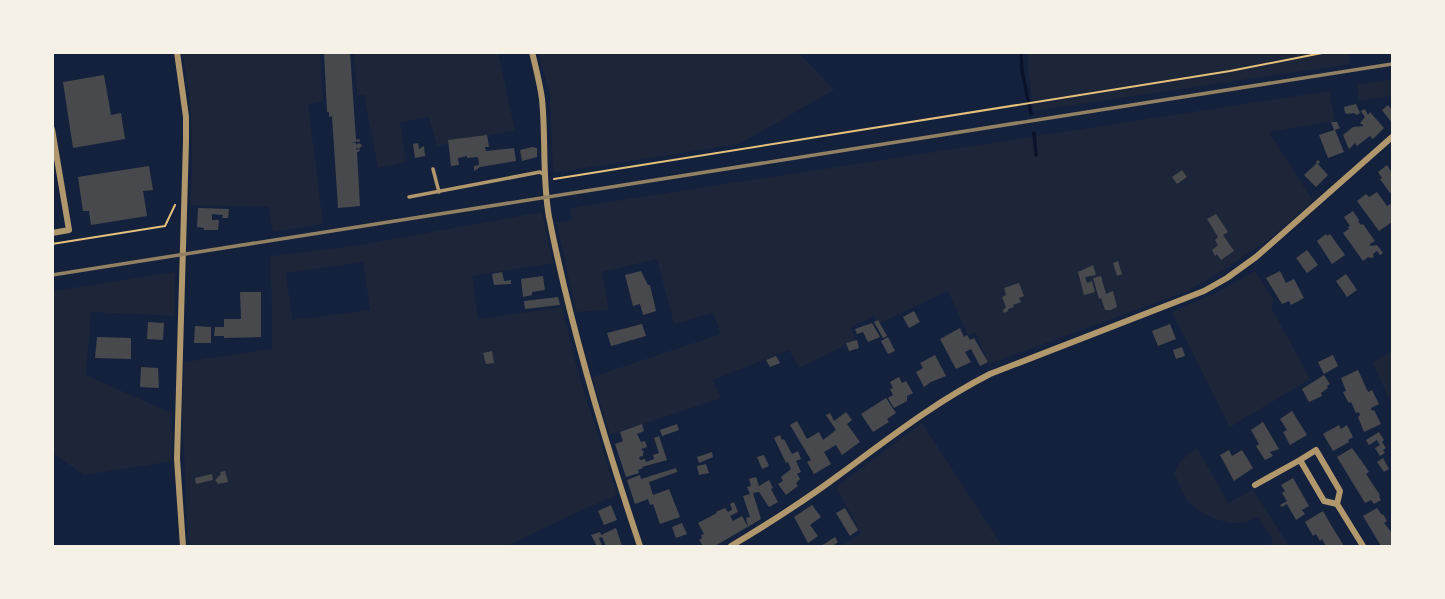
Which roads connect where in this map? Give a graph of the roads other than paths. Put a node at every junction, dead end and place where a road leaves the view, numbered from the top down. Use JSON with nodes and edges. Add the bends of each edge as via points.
{"nodes":[{"id":1,"x":177,"y":52,"type":"edge"},
{"id":2,"x":532,"y":52,"type":"edge"},
{"id":3,"x":52,"y":129,"type":"edge"},
{"id":4,"x":1392,"y":137,"type":"edge"},
{"id":5,"x":433,"y":169,"type":"dead end"},
{"id":6,"x":545,"y":175,"type":"junction"},
{"id":7,"x":439,"y":192,"type":"junction"},
{"id":8,"x":409,"y":197,"type":"dead end"},
{"id":9,"x":52,"y":233,"type":"edge"},
{"id":10,"x":1300,"y":460,"type":"junction"},
{"id":11,"x":1255,"y":485,"type":"dead end"},
{"id":12,"x":1337,"y":504,"type":"junction"},
{"id":13,"x":183,"y":547,"type":"edge"},
{"id":14,"x":640,"y":547,"type":"edge"},
{"id":15,"x":732,"y":547,"type":"edge"},
{"id":16,"x":1363,"y":547,"type":"edge"}],
"edges":[{"from":1,"to":13,"type":"street","via":[[186,117],[177,459]]},
{"from":2,"to":6,"type":"street","via":[[542,99]]},
{"from":3,"to":9,"type":"street","via":[[69,230]]},
{"from":4,"to":15,"type":"street","via":[[1227,278],[962,388]]},
{"from":5,"to":7,"type":"lane"},
{"from":6,"to":7,"type":"lane","via":[[540,172]]},
{"from":6,"to":14,"type":"street","via":[[548,214],[575,332]]},
{"from":7,"to":8,"type":"lane"},
{"from":10,"to":11,"type":"street"},
{"from":10,"to":12,"type":"street","via":[[1324,501]]},
{"from":10,"to":12,"type":"street","via":[[1316,450],[1340,491]]},
{"from":12,"to":16,"type":"street"}]}
